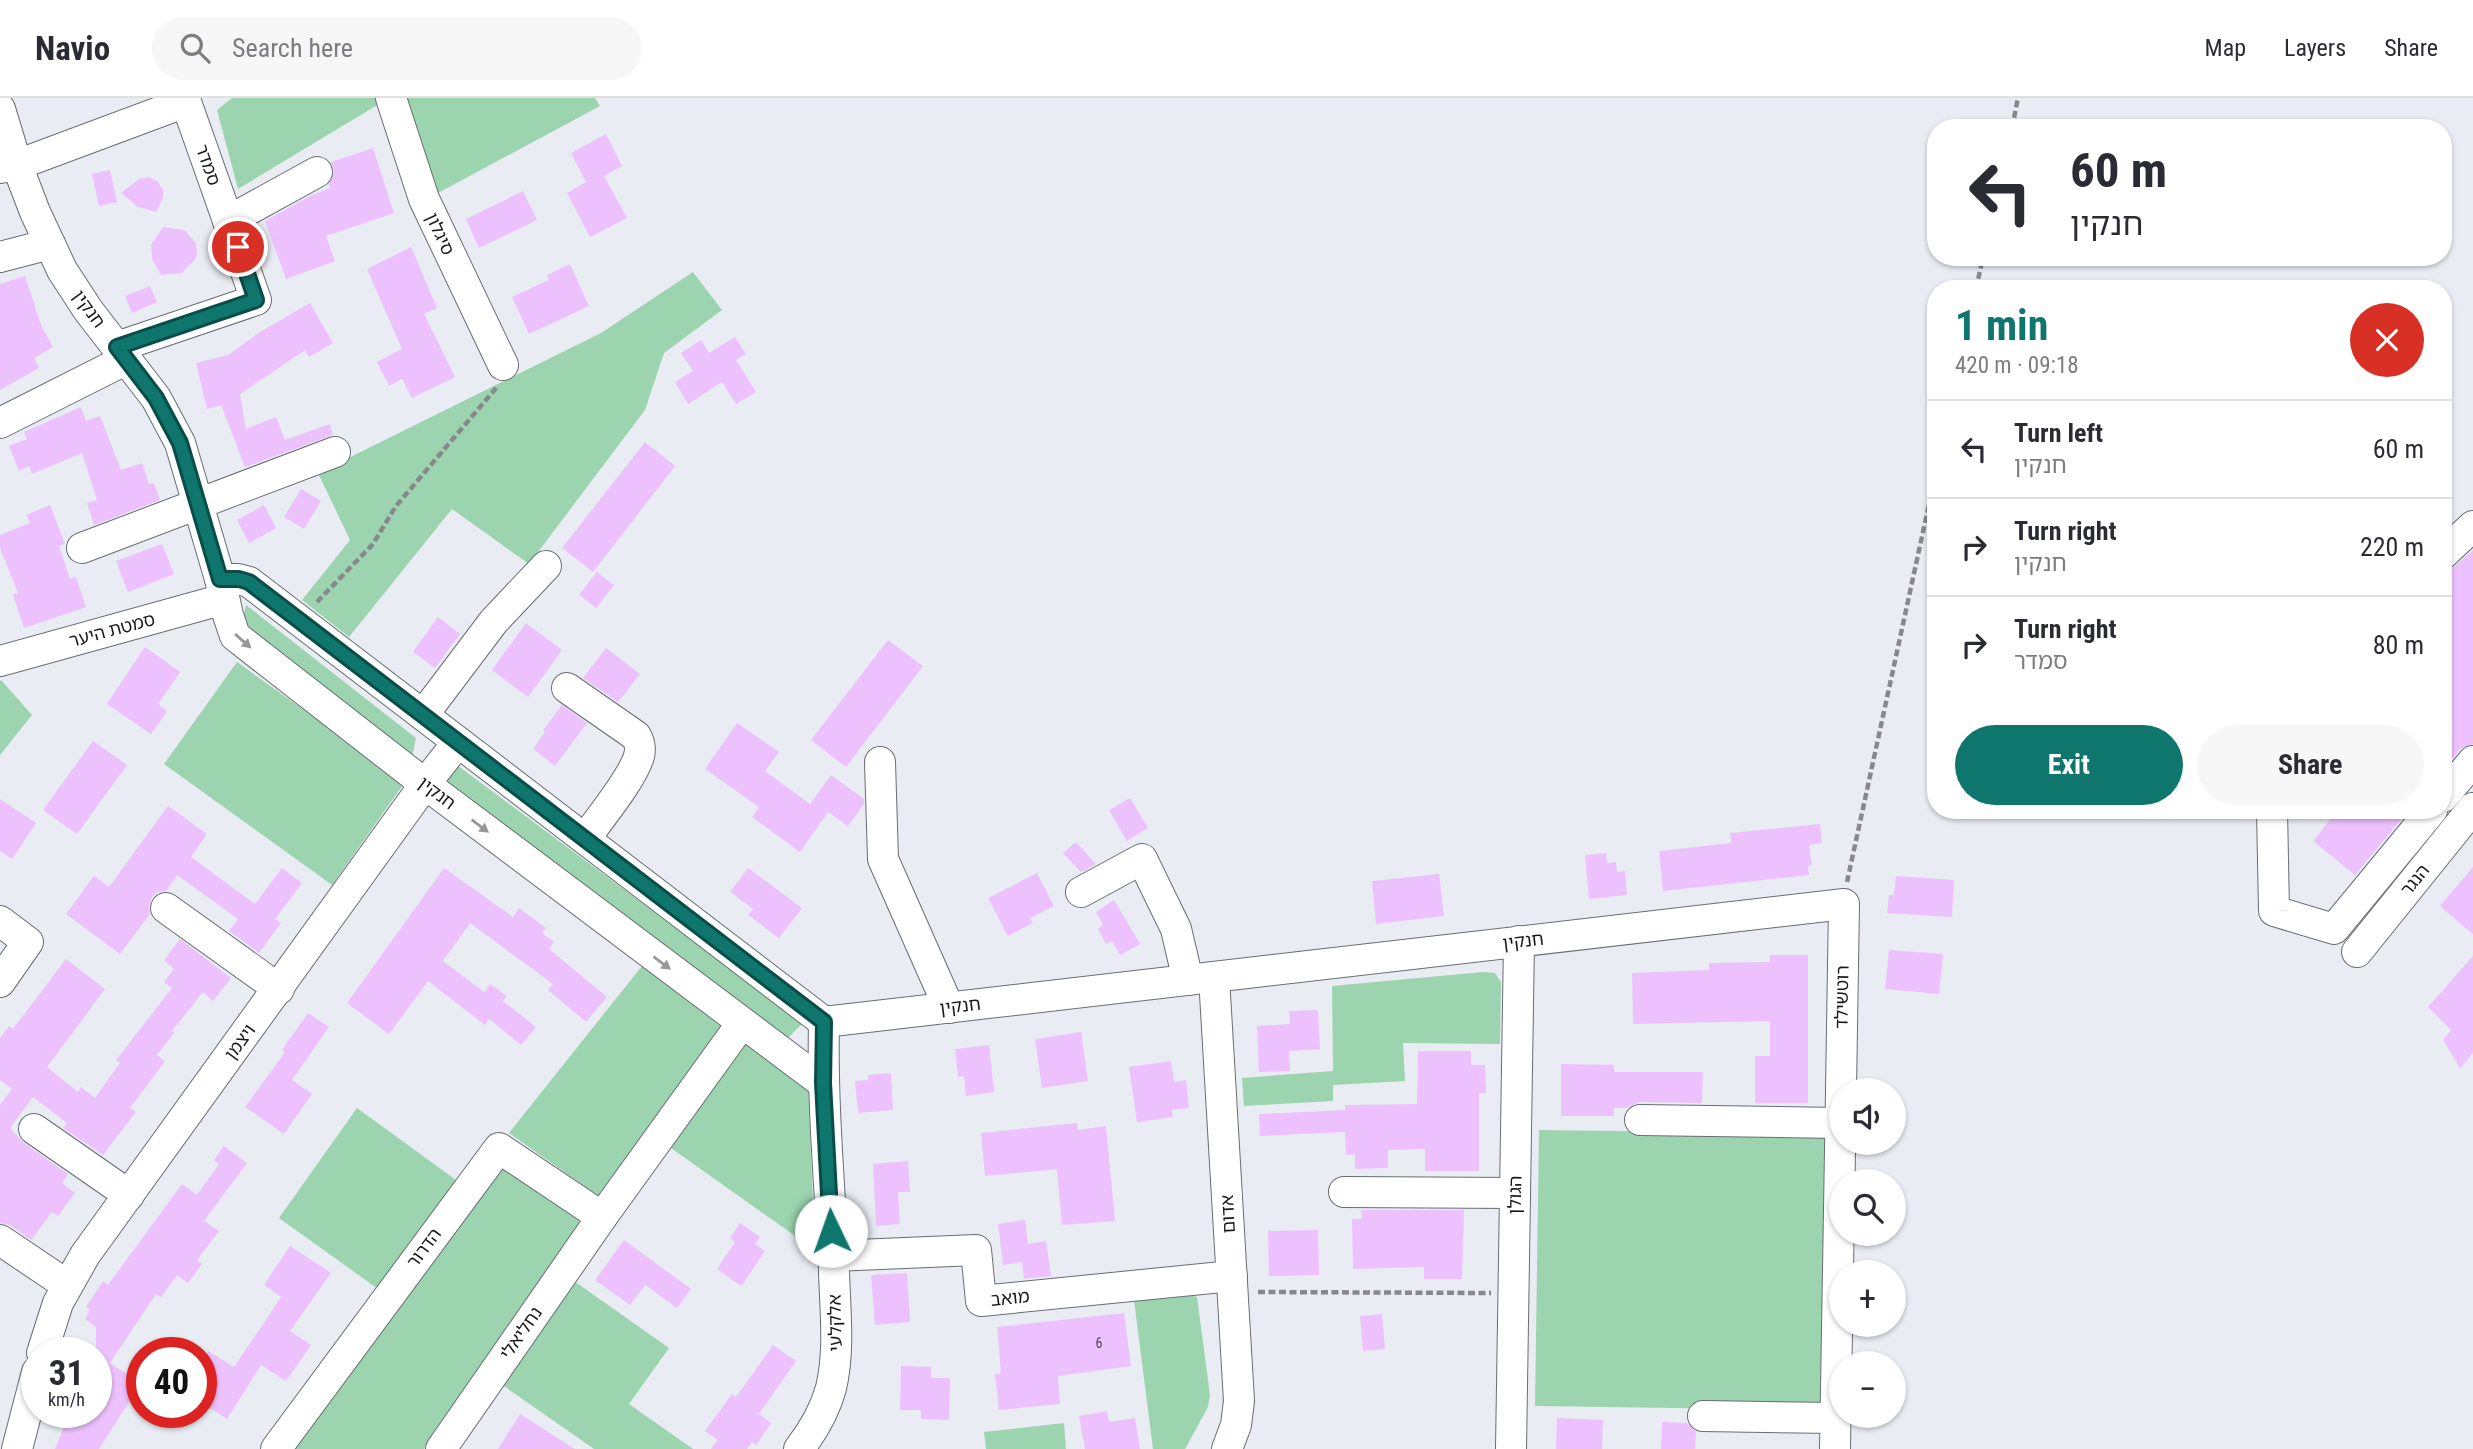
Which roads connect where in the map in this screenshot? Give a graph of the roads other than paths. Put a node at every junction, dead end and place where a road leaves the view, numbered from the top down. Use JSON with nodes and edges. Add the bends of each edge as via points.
{"nodes":[{"id":1,"x":391,"y":98,"type":"edge"},
{"id":2,"x":190,"y":100,"type":"edge"},
{"id":3,"x":0,"y":109,"type":"edge"},
{"id":4,"x":8,"y":166,"type":"edge"},
{"id":5,"x":317,"y":172,"type":"dead end"},
{"id":6,"x":228,"y":220,"type":"junction"},
{"id":7,"x":50,"y":244,"type":"junction"},
{"id":8,"x":0,"y":257,"type":"edge"},
{"id":9,"x":122,"y":353,"type":"junction"},
{"id":10,"x":503,"y":365,"type":"road end"},
{"id":11,"x":0,"y":423,"type":"edge"},
{"id":12,"x":335,"y":452,"type":"dead end"},
{"id":13,"x":198,"y":504,"type":"junction"},
{"id":14,"x":2473,"y":526,"type":"edge"},
{"id":15,"x":2452,"y":546,"type":"edge"},
{"id":16,"x":82,"y":548,"type":"dead end"},
{"id":17,"x":546,"y":566,"type":"dead end"},
{"id":18,"x":222,"y":589,"type":"junction"},
{"id":19,"x":0,"y":661,"type":"edge"},
{"id":20,"x":567,"y":688,"type":"dead end"},
{"id":21,"x":423,"y":715,"type":"junction"},
{"id":22,"x":458,"y":742,"type":"junction"},
{"id":23,"x":2473,"y":761,"type":"edge"},
{"id":24,"x":880,"y":762,"type":"dead end"},
{"id":25,"x":425,"y":785,"type":"junction"},
{"id":26,"x":2452,"y":786,"type":"edge"},
{"id":27,"x":2473,"y":808,"type":"edge"},
{"id":28,"x":2272,"y":819,"type":"edge"},
{"id":29,"x":2425,"y":819,"type":"edge"},
{"id":30,"x":585,"y":839,"type":"junction"},
{"id":31,"x":1082,"y":892,"type":"dead end"},
{"id":32,"x":1844,"y":904,"type":"joint"},
{"id":33,"x":166,"y":908,"type":"dead end"},
{"id":34,"x":0,"y":921,"type":"edge"},
{"id":35,"x":1518,"y":941,"type":"junction"},
{"id":36,"x":2357,"y":952,"type":"dead end"},
{"id":37,"x":1201,"y":978,"type":"junction"},
{"id":38,"x":0,"y":982,"type":"edge"},
{"id":39,"x":279,"y":989,"type":"junction"},
{"id":40,"x":949,"y":1008,"type":"junction"},
{"id":41,"x":824,"y":1022,"type":"junction"},
{"id":42,"x":742,"y":1023,"type":"junction"},
{"id":43,"x":1841,"y":1078,"type":"edge"},
{"id":44,"x":823,"y":1083,"type":"junction"},
{"id":45,"x":1640,"y":1119,"type":"dead end"},
{"id":46,"x":1829,"y":1123,"type":"edge"},
{"id":47,"x":34,"y":1129,"type":"dead end"},
{"id":48,"x":1840,"y":1155,"type":"edge"},
{"id":49,"x":1344,"y":1192,"type":"dead end"},
{"id":50,"x":1515,"y":1193,"type":"junction"},
{"id":51,"x":129,"y":1195,"type":"junction"},
{"id":52,"x":602,"y":1217,"type":"junction"},
{"id":53,"x":0,"y":1240,"type":"edge"},
{"id":54,"x":833,"y":1256,"type":"junction"},
{"id":55,"x":1232,"y":1284,"type":"junction"},
{"id":56,"x":67,"y":1285,"type":"junction"},
{"id":57,"x":46,"y":1337,"type":"edge"},
{"id":58,"x":1837,"y":1351,"type":"edge"},
{"id":59,"x":1703,"y":1416,"type":"dead end"},
{"id":60,"x":1829,"y":1418,"type":"edge"},
{"id":61,"x":22,"y":1428,"type":"edge"},
{"id":62,"x":1836,"y":1428,"type":"edge"},
{"id":63,"x":16,"y":1449,"type":"edge"},
{"id":64,"x":276,"y":1449,"type":"edge"},
{"id":65,"x":441,"y":1449,"type":"edge"},
{"id":66,"x":799,"y":1449,"type":"edge"},
{"id":67,"x":1227,"y":1449,"type":"edge"},
{"id":68,"x":1511,"y":1449,"type":"edge"},
{"id":69,"x":1835,"y":1449,"type":"edge"}],
"edges":[{"from":1,"to":10,"type":"street","name":"סיגלון","via":[[424,199]]},
{"from":2,"to":4,"type":"street","name":"סמדר"},
{"from":2,"to":6,"type":"street","name":"סמדר"},
{"from":3,"to":4,"type":"street","name":"חנקין"},
{"from":4,"to":7,"type":"street","name":"חנקין"},
{"from":5,"to":6,"type":"street"},
{"from":6,"to":9,"type":"street","name":"סמדר","via":[[256,300]]},
{"from":7,"to":8,"type":"street"},
{"from":7,"to":9,"type":"street","name":"חנקין","via":[[75,291]]},
{"from":9,"to":11,"type":"street"},
{"from":9,"to":13,"type":"street","name":"חנקין","via":[[156,398],[180,443]]},
{"from":12,"to":13,"type":"street"},
{"from":13,"to":16,"type":"street"},
{"from":13,"to":18,"type":"street","name":"חנקין"},
{"from":14,"to":15,"type":"street"},
{"from":17,"to":21,"type":"street","via":[[494,621]]},
{"from":18,"to":19,"type":"street","name":"סמטת היער"},
{"from":18,"to":21,"type":"street","via":[[239,579],[249,582]]},
{"from":18,"to":25,"type":"street","name":"חנקין","one_way":true,"via":[[235,636]]},
{"from":20,"to":30,"type":"street","via":[[636,736],[640,744],[632,770]]},
{"from":21,"to":22,"type":"street"},
{"from":22,"to":25,"type":"street","name":"ויצמן"},
{"from":22,"to":30,"type":"street"},
{"from":23,"to":26,"type":"street"},
{"from":24,"to":40,"type":"street","via":[[883,859]]},
{"from":25,"to":39,"type":"street","name":"ויצמן"},
{"from":25,"to":42,"type":"street","name":"חנקין","one_way":true},
{"from":27,"to":36,"type":"street","name":"הנגר"},
{"from":28,"to":29,"type":"street","via":[[2274,911],[2334,929]]},
{"from":30,"to":41,"type":"street"},
{"from":31,"to":37,"type":"street","name":"אדום","via":[[1142,859]]},
{"from":32,"to":35,"type":"street","name":"חנקין"},
{"from":32,"to":43,"type":"street","name":"רוטשילד"},
{"from":33,"to":39,"type":"street"},
{"from":34,"to":38,"type":"street","via":[[28,942]]},
{"from":35,"to":37,"type":"street","name":"חנקין"},
{"from":35,"to":50,"type":"street","name":"הגולן"},
{"from":37,"to":40,"type":"street","name":"חנקין"},
{"from":37,"to":55,"type":"street","name":"אדום"},
{"from":39,"to":51,"type":"street","name":"ויצמן"},
{"from":40,"to":41,"type":"street","name":"חנקין"},
{"from":41,"to":44,"type":"street","name":"אלקלעי"},
{"from":42,"to":44,"type":"street","name":"חנקין"},
{"from":42,"to":52,"type":"street","name":"נחליאלי"},
{"from":44,"to":54,"type":"street","name":"אלקלעי"},
{"from":45,"to":46,"type":"street"},
{"from":47,"to":51,"type":"street"},
{"from":48,"to":58,"type":"street","name":"רוטשילד"},
{"from":49,"to":50,"type":"street"},
{"from":50,"to":68,"type":"street","name":"הגולן"},
{"from":51,"to":56,"type":"street","name":"ויצמן"},
{"from":52,"to":64,"type":"street","name":"הדרור","via":[[499,1148]]},
{"from":52,"to":65,"type":"street","name":"נחליאלי"},
{"from":53,"to":56,"type":"street"},
{"from":54,"to":55,"type":"street","name":"מואב","via":[[976,1250],[981,1301]]},
{"from":54,"to":66,"type":"street","name":"אלקלעי","via":[[833,1377],[824,1408]]},
{"from":55,"to":67,"type":"street","name":"אדום","via":[[1239,1407]]},
{"from":56,"to":57,"type":"street","name":"ויצמן"},
{"from":59,"to":60,"type":"street"},
{"from":61,"to":63,"type":"street"},
{"from":62,"to":69,"type":"street","name":"רוטשילד"}]}
